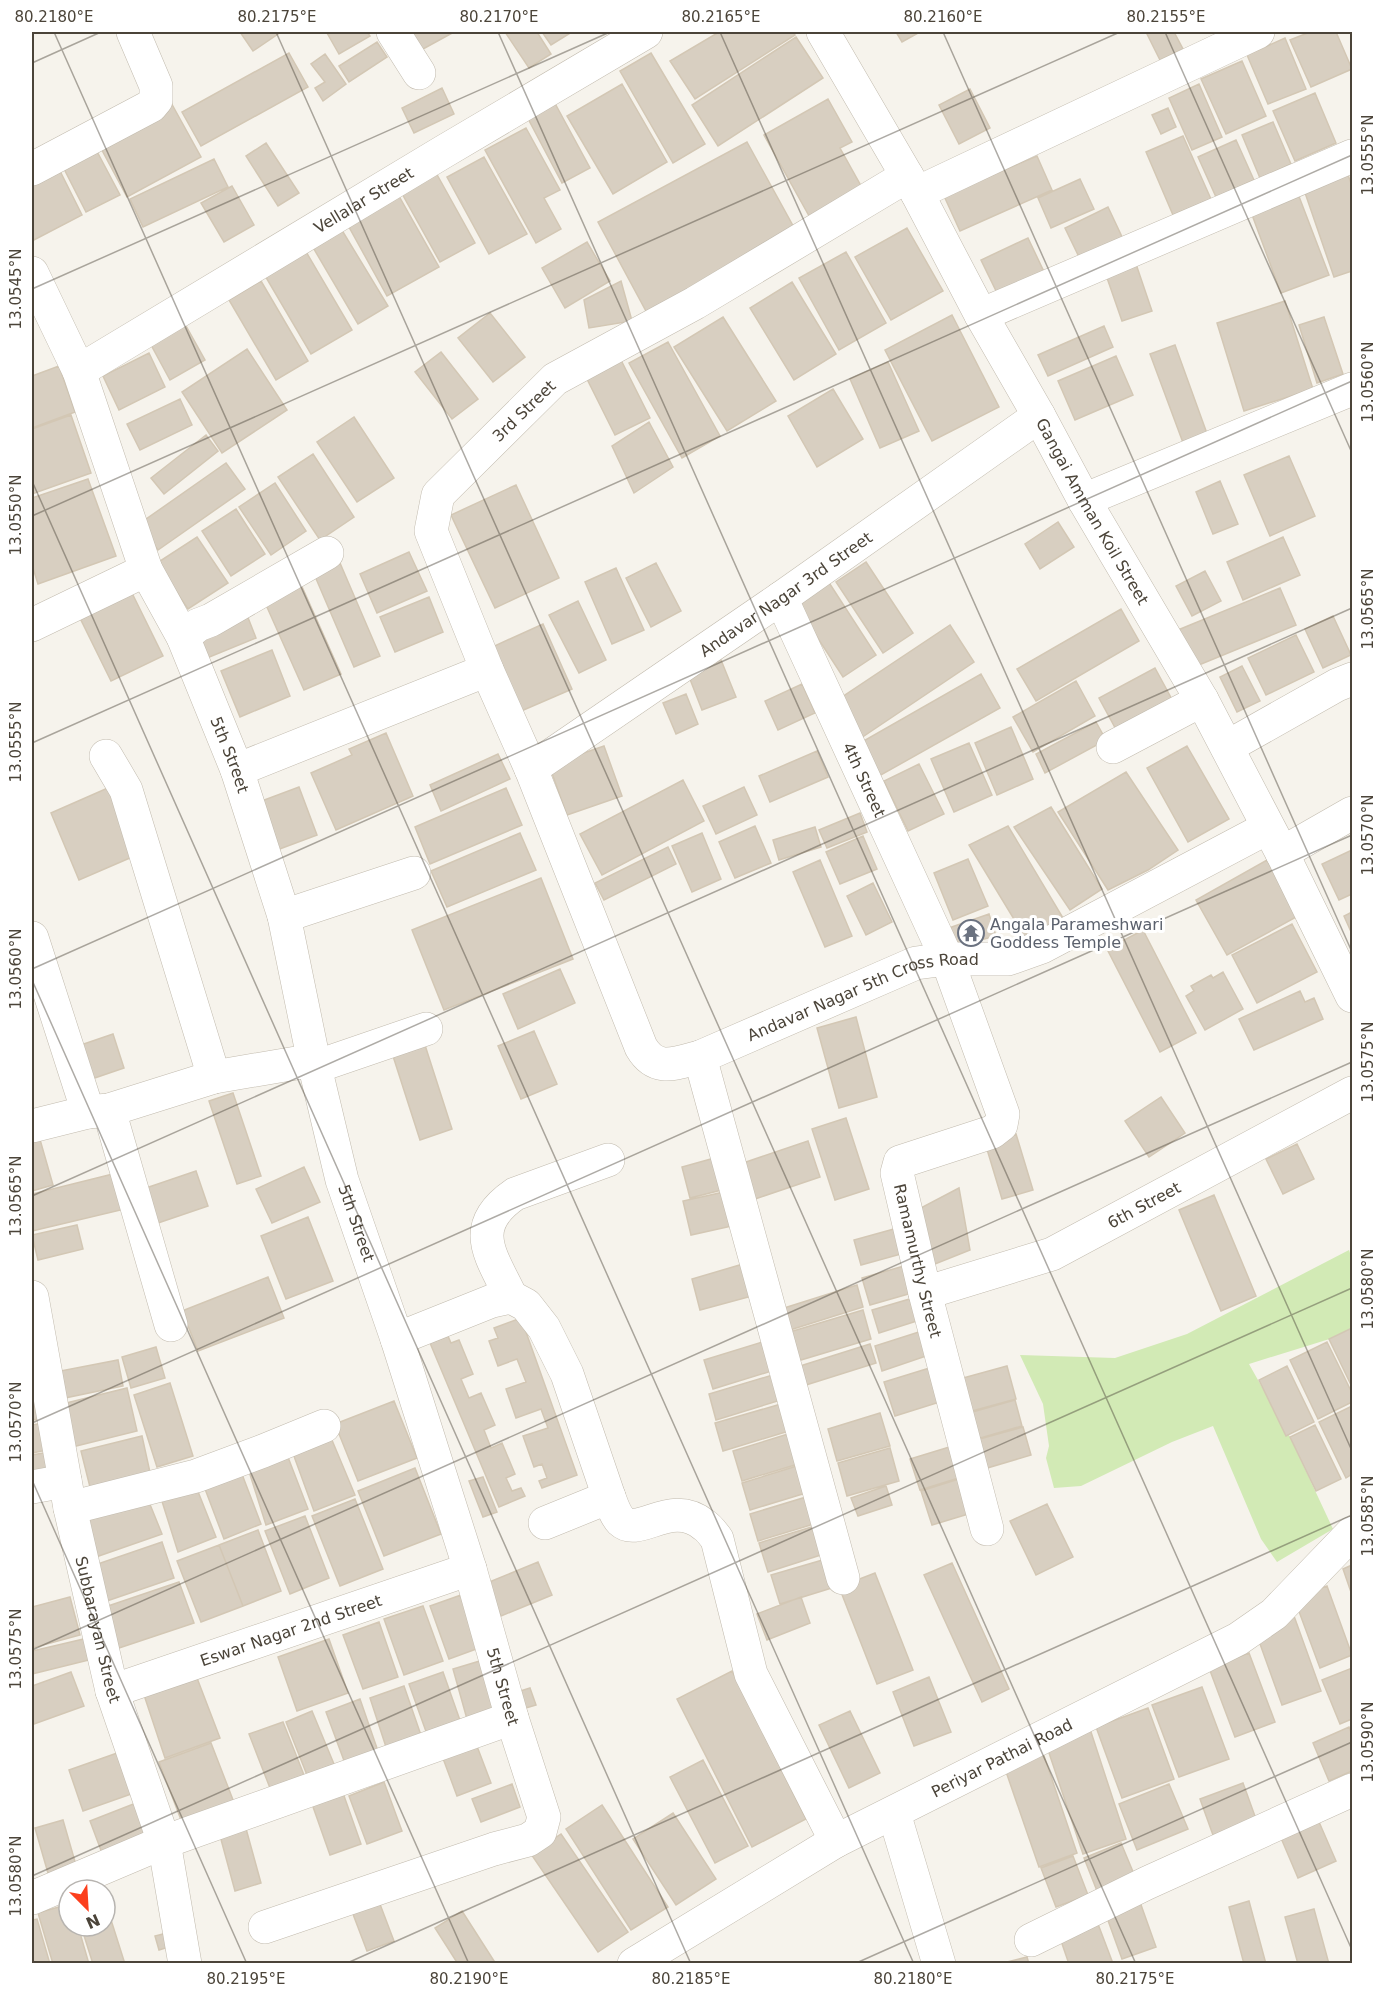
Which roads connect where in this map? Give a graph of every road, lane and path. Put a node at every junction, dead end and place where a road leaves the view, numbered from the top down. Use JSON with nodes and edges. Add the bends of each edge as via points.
{"nodes":[{"id":1,"x":133,"y":32,"type":"edge"},
{"id":2,"x":393,"y":32,"type":"edge"},
{"id":3,"x":823,"y":32,"type":"edge"},
{"id":4,"x":1258,"y":32,"type":"edge"},
{"id":5,"x":658,"y":34,"type":"edge"},
{"id":6,"x":419,"y":73,"type":"dead end"},
{"id":7,"x":1353,"y":156,"type":"edge"},
{"id":8,"x":32,"y":169,"type":"edge"},
{"id":9,"x":912,"y":185,"type":"junction"},
{"id":10,"x":32,"y":273,"type":"edge"},
{"id":11,"x":981,"y":315,"type":"junction"},
{"id":12,"x":79,"y":371,"type":"junction"},
{"id":13,"x":1353,"y":389,"type":"edge"},
{"id":14,"x":1039,"y":416,"type":"junction"},
{"id":15,"x":1084,"y":500,"type":"junction"},
{"id":16,"x":327,"y":552,"type":"dead end"},
{"id":17,"x":146,"y":570,"type":"junction"},
{"id":18,"x":782,"y":598,"type":"junction"},
{"id":19,"x":32,"y":625,"type":"edge"},
{"id":20,"x":183,"y":637,"type":"junction"},
{"id":21,"x":487,"y":670,"type":"junction"},
{"id":22,"x":1353,"y":679,"type":"edge"},
{"id":23,"x":1202,"y":700,"type":"junction"},
{"id":24,"x":1113,"y":747,"type":"dead end"},
{"id":25,"x":1227,"y":747,"type":"junction"},
{"id":26,"x":106,"y":756,"type":"dead end"},
{"id":27,"x":531,"y":769,"type":"junction"},
{"id":28,"x":237,"y":770,"type":"junction"},
{"id":29,"x":1353,"y":813,"type":"edge"},
{"id":30,"x":1275,"y":841,"type":"junction"},
{"id":31,"x":414,"y":873,"type":"dead end"},
{"id":32,"x":284,"y":916,"type":"junction"},
{"id":33,"x":32,"y":938,"type":"edge"},
{"id":34,"x":948,"y":959,"type":"junction"},
{"id":35,"x":1353,"y":996,"type":"edge"},
{"id":36,"x":426,"y":1029,"type":"dead end"},
{"id":37,"x":700,"y":1057,"type":"junction"},
{"id":38,"x":650,"y":1059,"type":"joint"},
{"id":39,"x":314,"y":1063,"type":"junction"},
{"id":40,"x":214,"y":1077,"type":"junction"},
{"id":41,"x":1353,"y":1093,"type":"edge"},
{"id":42,"x":98,"y":1111,"type":"junction"},
{"id":43,"x":32,"y":1126,"type":"edge"},
{"id":44,"x":608,"y":1160,"type":"dead end"},
{"id":45,"x":925,"y":1293,"type":"junction"},
{"id":46,"x":511,"y":1297,"type":"junction"},
{"id":47,"x":32,"y":1298,"type":"edge"},
{"id":48,"x":171,"y":1324,"type":"dead end"},
{"id":49,"x":397,"y":1339,"type":"junction"},
{"id":50,"x":324,"y":1426,"type":"dead end"},
{"id":51,"x":32,"y":1487,"type":"edge"},
{"id":52,"x":67,"y":1494,"type":"junction"},
{"id":53,"x":609,"y":1497,"type":"junction"},
{"id":54,"x":545,"y":1523,"type":"dead end"},
{"id":55,"x":987,"y":1529,"type":"dead end"},
{"id":56,"x":1353,"y":1533,"type":"edge"},
{"id":57,"x":470,"y":1569,"type":"junction"},
{"id":58,"x":843,"y":1578,"type":"dead end"},
{"id":59,"x":112,"y":1691,"type":"junction"},
{"id":60,"x":512,"y":1718,"type":"junction"},
{"id":61,"x":1353,"y":1790,"type":"edge"},
{"id":62,"x":894,"y":1813,"type":"junction"},
{"id":63,"x":836,"y":1841,"type":"junction"},
{"id":64,"x":164,"y":1842,"type":"junction"},
{"id":65,"x":32,"y":1898,"type":"edge"},
{"id":66,"x":265,"y":1927,"type":"dead end"},
{"id":67,"x":1031,"y":1940,"type":"dead end"},
{"id":68,"x":176,"y":1961,"type":"edge"},
{"id":69,"x":634,"y":1964,"type":"edge"},
{"id":70,"x":939,"y":1964,"type":"edge"}],
"edges":[{"from":1,"to":8,"type":"street","via":[[156,86],[156,100]]},
{"from":2,"to":6,"type":"street"},
{"from":3,"to":9,"type":"street","name":"Gangai Amman Koil Street"},
{"from":4,"to":9,"type":"street","name":"3rd Street"},
{"from":5,"to":12,"type":"street","name":"Vellalar Street","via":[[443,152]]},
{"from":7,"to":11,"type":"street"},
{"from":9,"to":11,"type":"street","name":"Gangai Amman Koil Street"},
{"from":9,"to":21,"type":"street","name":"3rd Street","via":[[555,379],[438,495],[431,531]]},
{"from":10,"to":12,"type":"street","name":"5th Street"},
{"from":11,"to":14,"type":"street","name":"Gangai Amman Koil Street"},
{"from":12,"to":17,"type":"street","name":"5th Street"},
{"from":13,"to":15,"type":"street"},
{"from":14,"to":15,"type":"street","name":"Gangai Amman Koil Street"},
{"from":14,"to":18,"type":"street","name":"Andavar Nagar 3rd Street"},
{"from":15,"to":23,"type":"street","name":"Gangai Amman Koil Street"},
{"from":16,"to":20,"type":"street"},
{"from":17,"to":19,"type":"street"},
{"from":17,"to":20,"type":"street","name":"5th Street"},
{"from":18,"to":27,"type":"street","name":"Andavar Nagar 3rd Street"},
{"from":18,"to":34,"type":"street","name":"4th Street"},
{"from":20,"to":28,"type":"street","name":"5th Street"},
{"from":21,"to":27,"type":"street","name":"3rd Street"},
{"from":21,"to":28,"type":"street"},
{"from":22,"to":25,"type":"street"},
{"from":23,"to":24,"type":"street"},
{"from":23,"to":25,"type":"street","name":"Gangai Amman Koil Street"},
{"from":25,"to":30,"type":"street","name":"Gangai Amman Koil Street"},
{"from":26,"to":40,"type":"street","via":[[126,790]]},
{"from":27,"to":38,"type":"street","name":"3rd Street","via":[[641,1047]]},
{"from":28,"to":32,"type":"street","name":"5th Street"},
{"from":29,"to":30,"type":"street","name":"Andavar Nagar 5th Cross Road"},
{"from":30,"to":34,"type":"street","name":"Andavar Nagar 5th Cross Road","via":[[1008,959]]},
{"from":30,"to":35,"type":"street","name":"Gangai Amman Koil Street"},
{"from":31,"to":32,"type":"street"},
{"from":32,"to":39,"type":"street","name":"5th Street"},
{"from":33,"to":42,"type":"street"},
{"from":34,"to":37,"type":"street","name":"Andavar Nagar 5th Cross Road","via":[[916,963]]},
{"from":34,"to":45,"type":"street","name":"Ramamurthy Street","via":[[1003,1114],[1001,1125],[992,1132],[900,1162],[897,1173]]},
{"from":36,"to":39,"type":"street"},
{"from":37,"to":38,"type":"street","name":"Andavar Nagar 5th Cross Road","via":[[664,1065]]},
{"from":37,"to":58,"type":"street"},
{"from":39,"to":40,"type":"street"},
{"from":39,"to":49,"type":"street","name":"5th Street","via":[[342,1180]]},
{"from":40,"to":42,"type":"street"},
{"from":41,"to":45,"type":"street","name":"6th Street","via":[[1052,1254]]},
{"from":42,"to":43,"type":"street"},
{"from":42,"to":48,"type":"street"},
{"from":44,"to":46,"type":"street","via":[[515,1194],[491,1217],[485,1236]]},
{"from":45,"to":55,"type":"street","name":"Ramamurthy Street"},
{"from":46,"to":49,"type":"street"},
{"from":46,"to":53,"type":"street","via":[[526,1305],[544,1328],[567,1374]]},
{"from":47,"to":52,"type":"street","name":"Subbarayan Street"},
{"from":49,"to":57,"type":"street","name":"5th Street"},
{"from":50,"to":52,"type":"street","via":[[196,1476]]},
{"from":51,"to":52,"type":"street"},
{"from":52,"to":59,"type":"street","name":"Subbarayan Street"},
{"from":53,"to":54,"type":"street"},
{"from":53,"to":63,"type":"street","via":[[622,1523],[629,1526],[683,1515],[706,1525],[717,1539],[751,1674]]},
{"from":56,"to":62,"type":"street","name":"Periyar Pathai Road","via":[[1274,1614],[1238,1639]]},
{"from":57,"to":59,"type":"street","name":"Eswar Nagar 2nd Street"},
{"from":57,"to":60,"type":"street","name":"5th Street"},
{"from":59,"to":64,"type":"street","name":"Subbarayan Street"},
{"from":60,"to":64,"type":"street"},
{"from":60,"to":66,"type":"street","name":"5th Street","via":[[544,1817],[540,1832]]},
{"from":61,"to":67,"type":"street"},
{"from":62,"to":63,"type":"street","name":"Periyar Pathai Road"},
{"from":62,"to":70,"type":"street"},
{"from":63,"to":69,"type":"street","name":"Periyar Pathai Road"},
{"from":64,"to":65,"type":"street"},
{"from":64,"to":68,"type":"street","name":"Subbarayan Street"}]}
